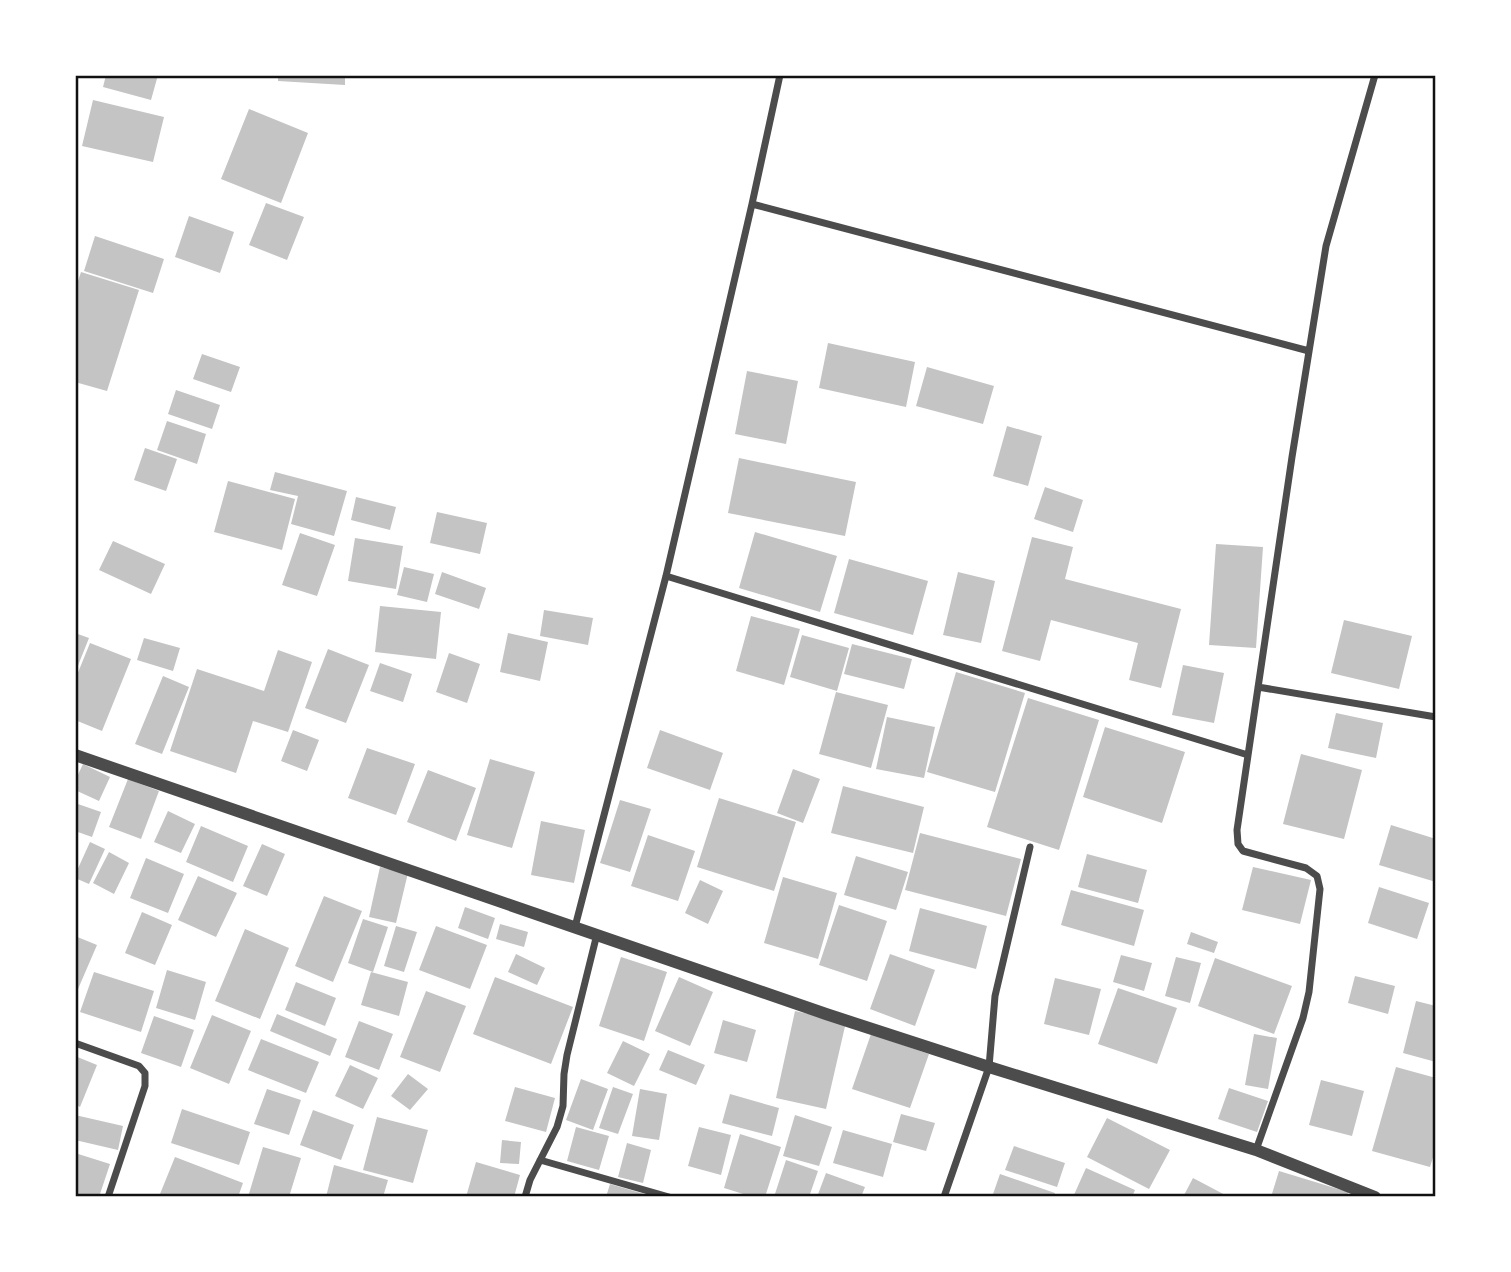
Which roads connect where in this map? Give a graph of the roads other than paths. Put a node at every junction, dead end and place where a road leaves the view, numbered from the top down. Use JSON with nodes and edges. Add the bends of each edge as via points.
{"nodes":[{"id":1,"x":780,"y":75,"type":"edge"},
{"id":2,"x":1375,"y":75,"type":"edge"},
{"id":3,"x":752,"y":204,"type":"junction"},
{"id":4,"x":1309,"y":351,"type":"junction"},
{"id":5,"x":666,"y":576,"type":"junction"},
{"id":6,"x":1258,"y":687,"type":"junction"},
{"id":7,"x":1436,"y":717,"type":"edge"},
{"id":8,"x":75,"y":755,"type":"edge"},
{"id":9,"x":1248,"y":755,"type":"junction"},
{"id":10,"x":1030,"y":847,"type":"dead end"},
{"id":11,"x":575,"y":927,"type":"junction"},
{"id":12,"x":597,"y":934,"type":"junction"},
{"id":13,"x":75,"y":1043,"type":"edge"},
{"id":14,"x":989,"y":1067,"type":"junction"},
{"id":15,"x":1256,"y":1150,"type":"junction"},
{"id":16,"x":540,"y":1160,"type":"junction"},
{"id":17,"x":1367,"y":1196,"type":"edge"},
{"id":18,"x":108,"y":1197,"type":"edge"},
{"id":19,"x":525,"y":1197,"type":"edge"},
{"id":20,"x":669,"y":1197,"type":"edge"},
{"id":21,"x":944,"y":1197,"type":"edge"}],
"edges":[{"from":1,"to":3,"type":"street"},
{"from":2,"to":4,"type":"street","via":[[1326,246]]},
{"from":3,"to":4,"type":"street"},
{"from":3,"to":5,"type":"street"},
{"from":4,"to":6,"type":"street"},
{"from":5,"to":9,"type":"street"},
{"from":5,"to":11,"type":"street"},
{"from":6,"to":7,"type":"street"},
{"from":6,"to":9,"type":"street"},
{"from":8,"to":11,"type":"street"},
{"from":9,"to":15,"type":"street","via":[[1237,830],[1240,848],[1306,868],[1317,876],[1320,889],[1303,1018]]},
{"from":10,"to":14,"type":"street","via":[[995,996]]},
{"from":11,"to":12,"type":"street"},
{"from":12,"to":14,"type":"street"},
{"from":12,"to":16,"type":"street","via":[[567,1055],[563,1105]]},
{"from":13,"to":18,"type":"street","via":[[139,1066],[145,1073],[145,1086]]},
{"from":14,"to":15,"type":"street"},
{"from":14,"to":21,"type":"street"},
{"from":15,"to":17,"type":"street"},
{"from":16,"to":19,"type":"street"},
{"from":16,"to":20,"type":"street"}]}
